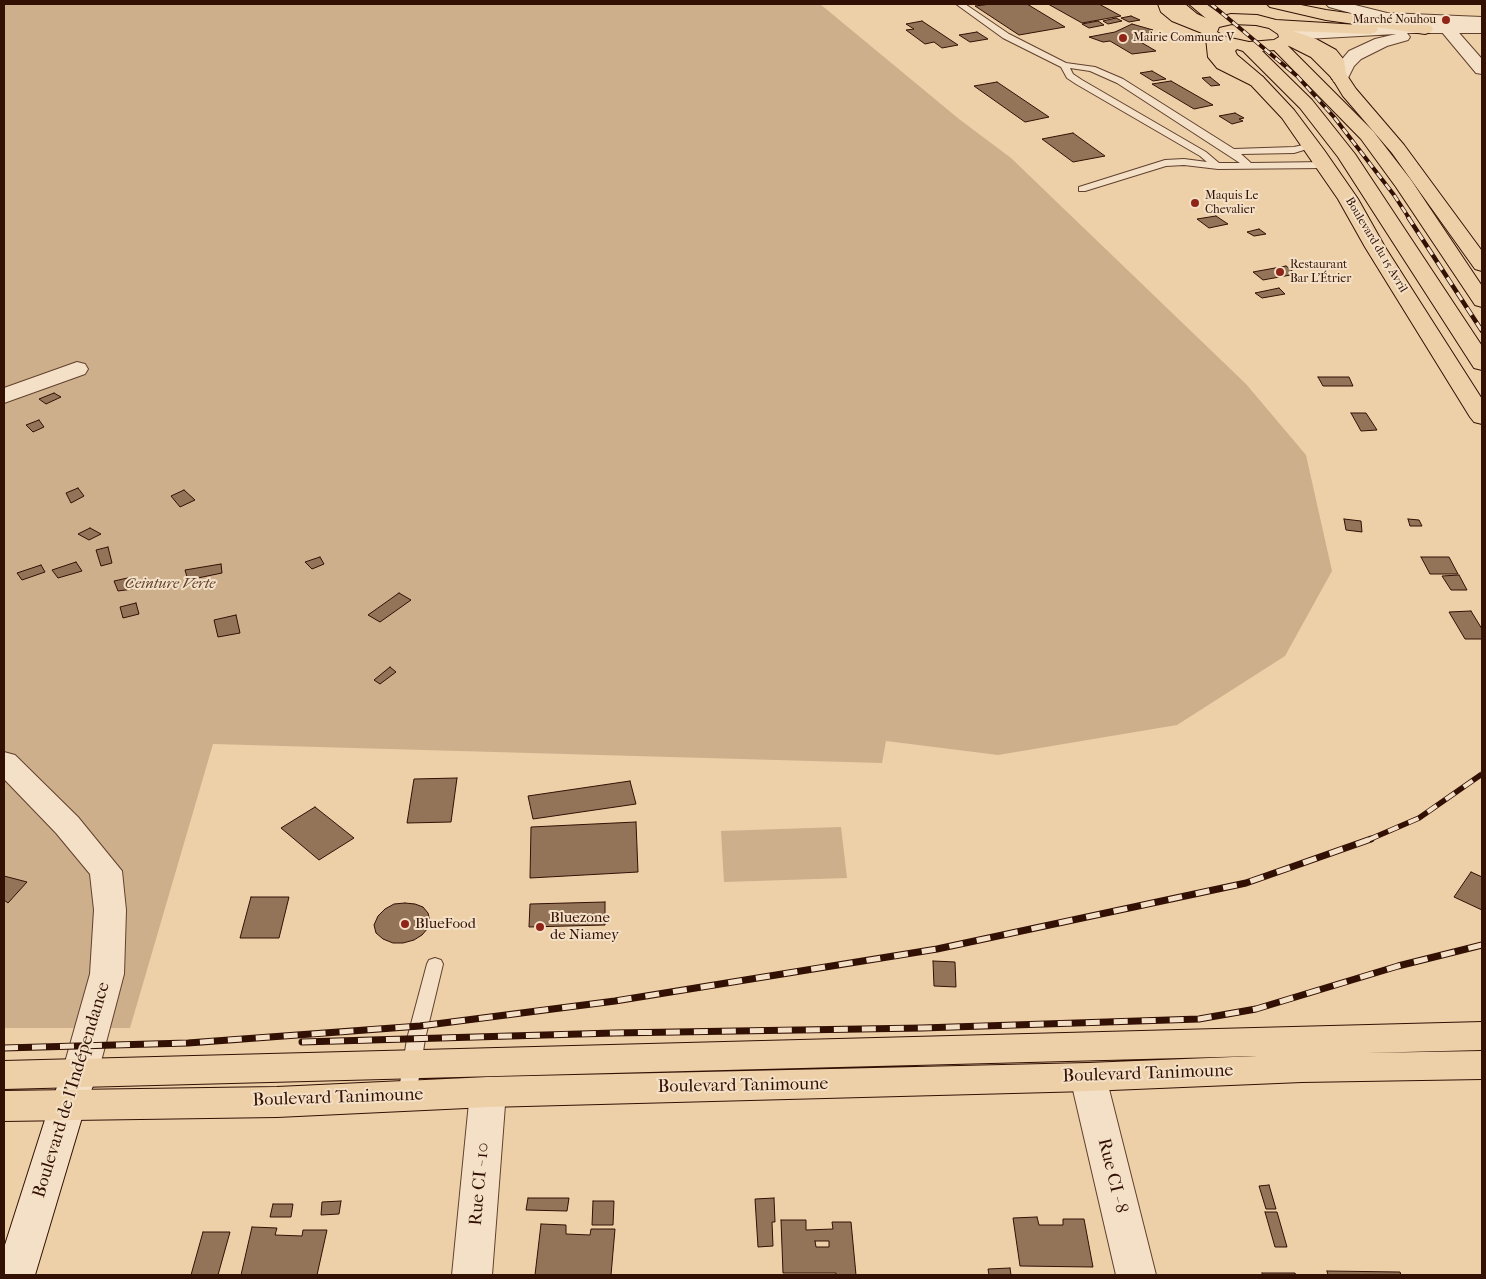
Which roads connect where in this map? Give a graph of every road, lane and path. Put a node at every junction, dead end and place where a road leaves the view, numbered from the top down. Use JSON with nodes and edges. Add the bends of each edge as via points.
{"nodes":[{"id":1,"x":960,"y":4,"type":"edge"},
{"id":2,"x":1166,"y":4,"type":"edge"},
{"id":3,"x":1176,"y":4,"type":"edge"},
{"id":4,"x":1197,"y":4,"type":"edge"},
{"id":5,"x":1228,"y":4,"type":"edge"},
{"id":6,"x":1259,"y":4,"type":"edge"},
{"id":7,"x":1268,"y":4,"type":"edge"},
{"id":8,"x":1275,"y":4,"type":"edge"},
{"id":9,"x":1334,"y":4,"type":"edge"},
{"id":10,"x":1264,"y":22,"type":"junction"},
{"id":11,"x":1482,"y":22,"type":"edge"},
{"id":12,"x":1482,"y":28,"type":"edge"},
{"id":13,"x":1213,"y":29,"type":"junction"},
{"id":14,"x":1370,"y":29,"type":"junction"},
{"id":15,"x":1425,"y":29,"type":"junction"},
{"id":16,"x":1445,"y":29,"type":"junction"},
{"id":17,"x":1284,"y":40,"type":"junction"},
{"id":18,"x":1241,"y":46,"type":"junction"},
{"id":19,"x":1064,"y":65,"type":"junction"},
{"id":20,"x":1482,"y":69,"type":"edge"},
{"id":21,"x":1339,"y":77,"type":"junction"},
{"id":22,"x":1257,"y":81,"type":"junction"},
{"id":23,"x":1312,"y":146,"type":"junction"},
{"id":24,"x":1232,"y":152,"type":"junction"},
{"id":25,"x":1203,"y":154,"type":"junction"},
{"id":26,"x":1184,"y":162,"type":"junction"},
{"id":27,"x":1325,"y":164,"type":"junction"},
{"id":28,"x":1248,"y":165,"type":"junction"},
{"id":29,"x":1218,"y":166,"type":"junction"},
{"id":30,"x":1082,"y":189,"type":"dead end"},
{"id":31,"x":1482,"y":265,"type":"edge"},
{"id":32,"x":1482,"y":301,"type":"edge"},
{"id":33,"x":1482,"y":363,"type":"edge"},
{"id":34,"x":77,"y":369,"type":"dead end"},
{"id":35,"x":4,"y":396,"type":"edge"},
{"id":36,"x":1482,"y":417,"type":"edge"},
{"id":37,"x":4,"y":762,"type":"edge"},
{"id":38,"x":435,"y":964,"type":"dead end"},
{"id":39,"x":1481,"y":1061,"type":"edge"},
{"id":40,"x":4,"y":1075,"type":"edge"},
{"id":41,"x":1088,"y":1077,"type":"junction"},
{"id":42,"x":410,"y":1080,"type":"junction"},
{"id":43,"x":74,"y":1089,"type":"junction"},
{"id":44,"x":488,"y":1092,"type":"junction"},
{"id":45,"x":4,"y":1106,"type":"edge"},
{"id":46,"x":15,"y":1275,"type":"edge"},
{"id":47,"x":472,"y":1275,"type":"edge"},
{"id":48,"x":1136,"y":1275,"type":"edge"}],
"edges":[{"from":1,"to":19,"type":"lane","via":[[1006,36]]},
{"from":2,"to":13,"type":"main road","via":[[1178,18]]},
{"from":3,"to":13,"type":"main road"},
{"from":4,"to":13,"type":"main road"},
{"from":5,"to":10,"type":"main road"},
{"from":6,"to":10,"type":"main road","via":[[1267,15]]},
{"from":7,"to":10,"type":"main road","via":[[1275,10],[1278,21]]},
{"from":8,"to":15,"type":"main road"},
{"from":9,"to":11,"type":"street","via":[[1387,18]]},
{"from":10,"to":13,"type":"main road"},
{"from":10,"to":14,"type":"main road"},
{"from":10,"to":17,"type":"main road","via":[[1286,32]]},
{"from":12,"to":16,"type":"street"},
{"from":13,"to":18,"type":"main road"},
{"from":13,"to":22,"type":"main road","via":[[1216,57],[1223,64]]},
{"from":14,"to":15,"type":"street"},
{"from":14,"to":17,"type":"street"},
{"from":15,"to":16,"type":"street"},
{"from":16,"to":20,"type":"street"},
{"from":16,"to":21,"type":"street","via":[[1393,39],[1366,49],[1346,64]]},
{"from":17,"to":18,"type":"main road"},
{"from":17,"to":21,"type":"main road","via":[[1317,54]]},
{"from":17,"to":32,"type":"main road","via":[[1367,135],[1404,184]]},
{"from":18,"to":22,"type":"main road","via":[[1227,51],[1229,57]]},
{"from":18,"to":33,"type":"main road","name":"Boulevard du 15 Avril","via":[[1306,104],[1346,154]]},
{"from":19,"to":24,"type":"lane","via":[[1106,74]]},
{"from":19,"to":25,"type":"lane","via":[[1070,76],[1079,82]]},
{"from":21,"to":31,"type":"main road","via":[[1398,149]]},
{"from":22,"to":23,"type":"main road","name":"Boulevard du 15 Avril"},
{"from":23,"to":24,"type":"lane","via":[[1294,150]]},
{"from":23,"to":27,"type":"main road","name":"Boulevard du 15 Avril"},
{"from":24,"to":25,"type":"lane"},
{"from":24,"to":28,"type":"lane"},
{"from":25,"to":26,"type":"lane"},
{"from":25,"to":29,"type":"lane"},
{"from":26,"to":29,"type":"lane"},
{"from":26,"to":30,"type":"lane","via":[[1165,164]]},
{"from":27,"to":28,"type":"lane"},
{"from":27,"to":36,"type":"main road","name":"Boulevard du 15 Avril"},
{"from":28,"to":29,"type":"lane"},
{"from":34,"to":35,"type":"street"},
{"from":37,"to":43,"type":"street","name":"Boulevard de l'Indépendance","via":[[67,825],[106,871],[110,910],[107,974]]},
{"from":38,"to":42,"type":"lane"},
{"from":39,"to":41,"type":"main road","name":"Boulevard Tanimoune"},
{"from":39,"to":42,"type":"main road","name":"Boulevard Tanimoune"},
{"from":40,"to":43,"type":"main road","name":"Boulevard Tanimoune"},
{"from":41,"to":44,"type":"main road","name":"Boulevard Tanimoune"},
{"from":41,"to":48,"type":"street","name":"Rue CI - 8"},
{"from":42,"to":43,"type":"main road","name":"Boulevard Tanimoune","via":[[277,1102]]},
{"from":42,"to":44,"type":"main road","name":"Boulevard Tanimoune"},
{"from":43,"to":45,"type":"main road","name":"Boulevard Tanimoune"},
{"from":43,"to":46,"type":"street","name":"Boulevard de l'Indépendance"},
{"from":44,"to":47,"type":"street","name":"Rue CI - 10"}]}
